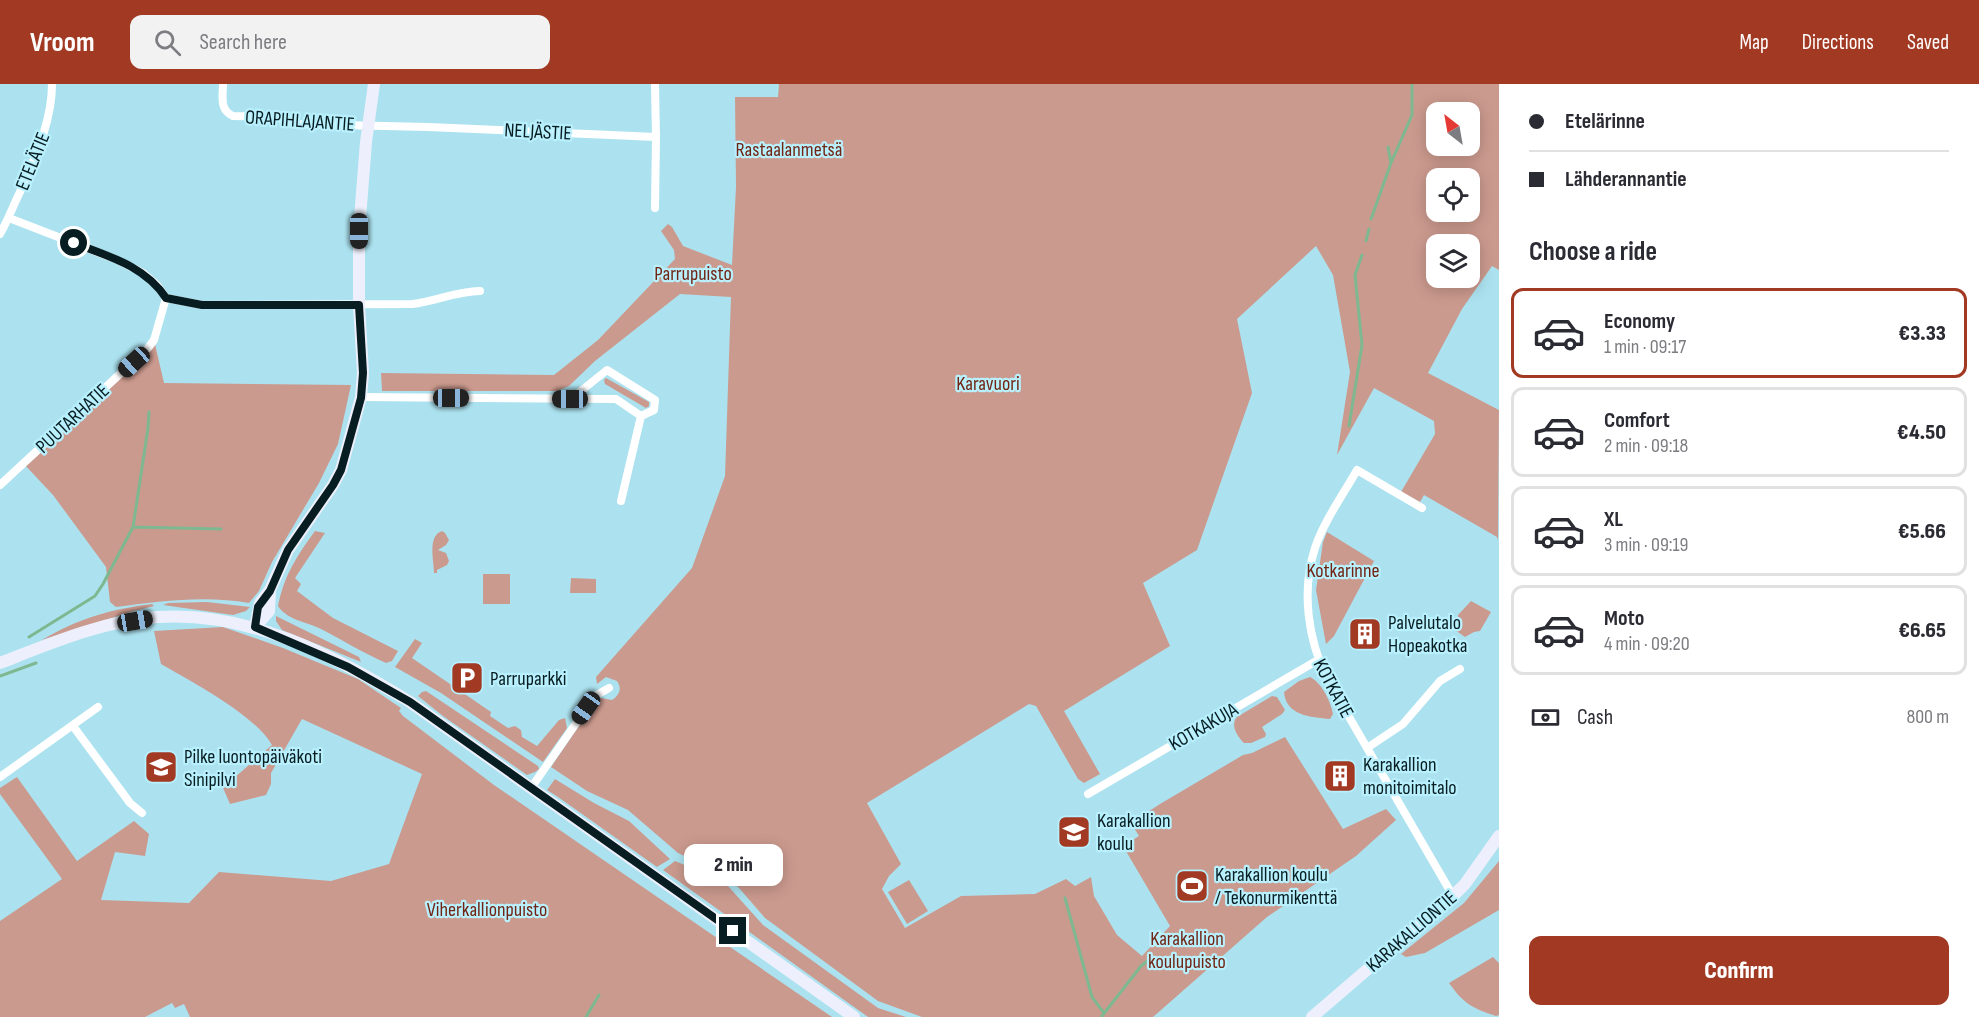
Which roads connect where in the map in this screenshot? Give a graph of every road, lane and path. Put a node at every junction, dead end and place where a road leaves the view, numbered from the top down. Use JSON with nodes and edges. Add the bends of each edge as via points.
{"nodes":[{"id":1,"x":52,"y":84,"type":"edge"},
{"id":2,"x":223,"y":84,"type":"edge"},
{"id":3,"x":374,"y":84,"type":"edge"},
{"id":4,"x":655,"y":84,"type":"edge"},
{"id":5,"x":368,"y":125,"type":"junction"},
{"id":6,"x":656,"y":137,"type":"junction"},
{"id":7,"x":655,"y":208,"type":"dead end"},
{"id":8,"x":9,"y":218,"type":"junction"},
{"id":9,"x":0,"y":234,"type":"edge"},
{"id":10,"x":480,"y":291,"type":"dead end"},
{"id":11,"x":166,"y":298,"type":"junction"},
{"id":12,"x":359,"y":305,"type":"junction"},
{"id":13,"x":361,"y":398,"type":"junction"},
{"id":14,"x":570,"y":399,"type":"junction"},
{"id":15,"x":642,"y":416,"type":"junction"},
{"id":16,"x":0,"y":485,"type":"edge"},
{"id":17,"x":621,"y":501,"type":"dead end"},
{"id":18,"x":1422,"y":508,"type":"dead end"},
{"id":19,"x":255,"y":627,"type":"junction"},
{"id":20,"x":1318,"y":660,"type":"junction"},
{"id":21,"x":0,"y":663,"type":"edge"},
{"id":22,"x":1460,"y":669,"type":"dead end"},
{"id":23,"x":609,"y":688,"type":"dead end"},
{"id":24,"x":99,"y":707,"type":"dead end"},
{"id":25,"x":73,"y":726,"type":"junction"},
{"id":26,"x":1367,"y":748,"type":"junction"},
{"id":27,"x":0,"y":777,"type":"edge"},
{"id":28,"x":531,"y":788,"type":"junction"},
{"id":29,"x":1088,"y":794,"type":"dead end"},
{"id":30,"x":142,"y":813,"type":"dead end"},
{"id":31,"x":1499,"y":836,"type":"edge"},
{"id":32,"x":1453,"y":896,"type":"junction"},
{"id":33,"x":854,"y":1017,"type":"edge"},
{"id":34,"x":1312,"y":1017,"type":"edge"}],
"edges":[{"from":1,"to":8,"type":"street","name":"ETELÄTIE","via":[[42,137]]},
{"from":2,"to":5,"type":"street","name":"ORAPIHLAJANTIE","via":[[223,107],[232,116],[276,117],[296,124]]},
{"from":3,"to":5,"type":"main road"},
{"from":4,"to":6,"type":"street"},
{"from":5,"to":6,"type":"street","name":"NELJÄSTIE"},
{"from":5,"to":12,"type":"main road","via":[[359,231]]},
{"from":6,"to":7,"type":"street"},
{"from":8,"to":9,"type":"street","name":"ETELÄTIE"},
{"from":8,"to":11,"type":"street","via":[[143,273]]},
{"from":10,"to":12,"type":"street","via":[[463,291],[423,303]]},
{"from":11,"to":12,"type":"street","via":[[202,305]]},
{"from":11,"to":16,"type":"street","name":"PUUTARHATIE","via":[[148,348]]},
{"from":12,"to":13,"type":"main road"},
{"from":13,"to":14,"type":"street"},
{"from":13,"to":19,"type":"main road","via":[[341,470],[288,550],[270,591],[267,615]]},
{"from":14,"to":15,"type":"street","via":[[616,399]]},
{"from":14,"to":15,"type":"street","via":[[607,370],[655,400],[654,410]]},
{"from":15,"to":17,"type":"street"},
{"from":18,"to":20,"type":"street","name":"KOTKATIE","via":[[1356,470],[1320,537],[1310,567],[1307,596]]},
{"from":19,"to":21,"type":"main road","via":[[220,620],[158,617],[93,630]]},
{"from":19,"to":28,"type":"main road","via":[[376,681]]},
{"from":20,"to":26,"type":"street","name":"KOTKATIE"},
{"from":20,"to":29,"type":"street","name":"KOTKAKUJA"},
{"from":22,"to":26,"type":"street","via":[[1440,681],[1403,724]]},
{"from":23,"to":28,"type":"street","via":[[595,696]]},
{"from":24,"to":25,"type":"street"},
{"from":25,"to":27,"type":"street"},
{"from":25,"to":30,"type":"street","via":[[130,803]]},
{"from":26,"to":32,"type":"street","name":"KOTKATIE"},
{"from":28,"to":33,"type":"main road"},
{"from":31,"to":32,"type":"main road","name":"KARAKALLIONTIE"},
{"from":32,"to":34,"type":"main road","name":"KARAKALLIONTIE"}]}
